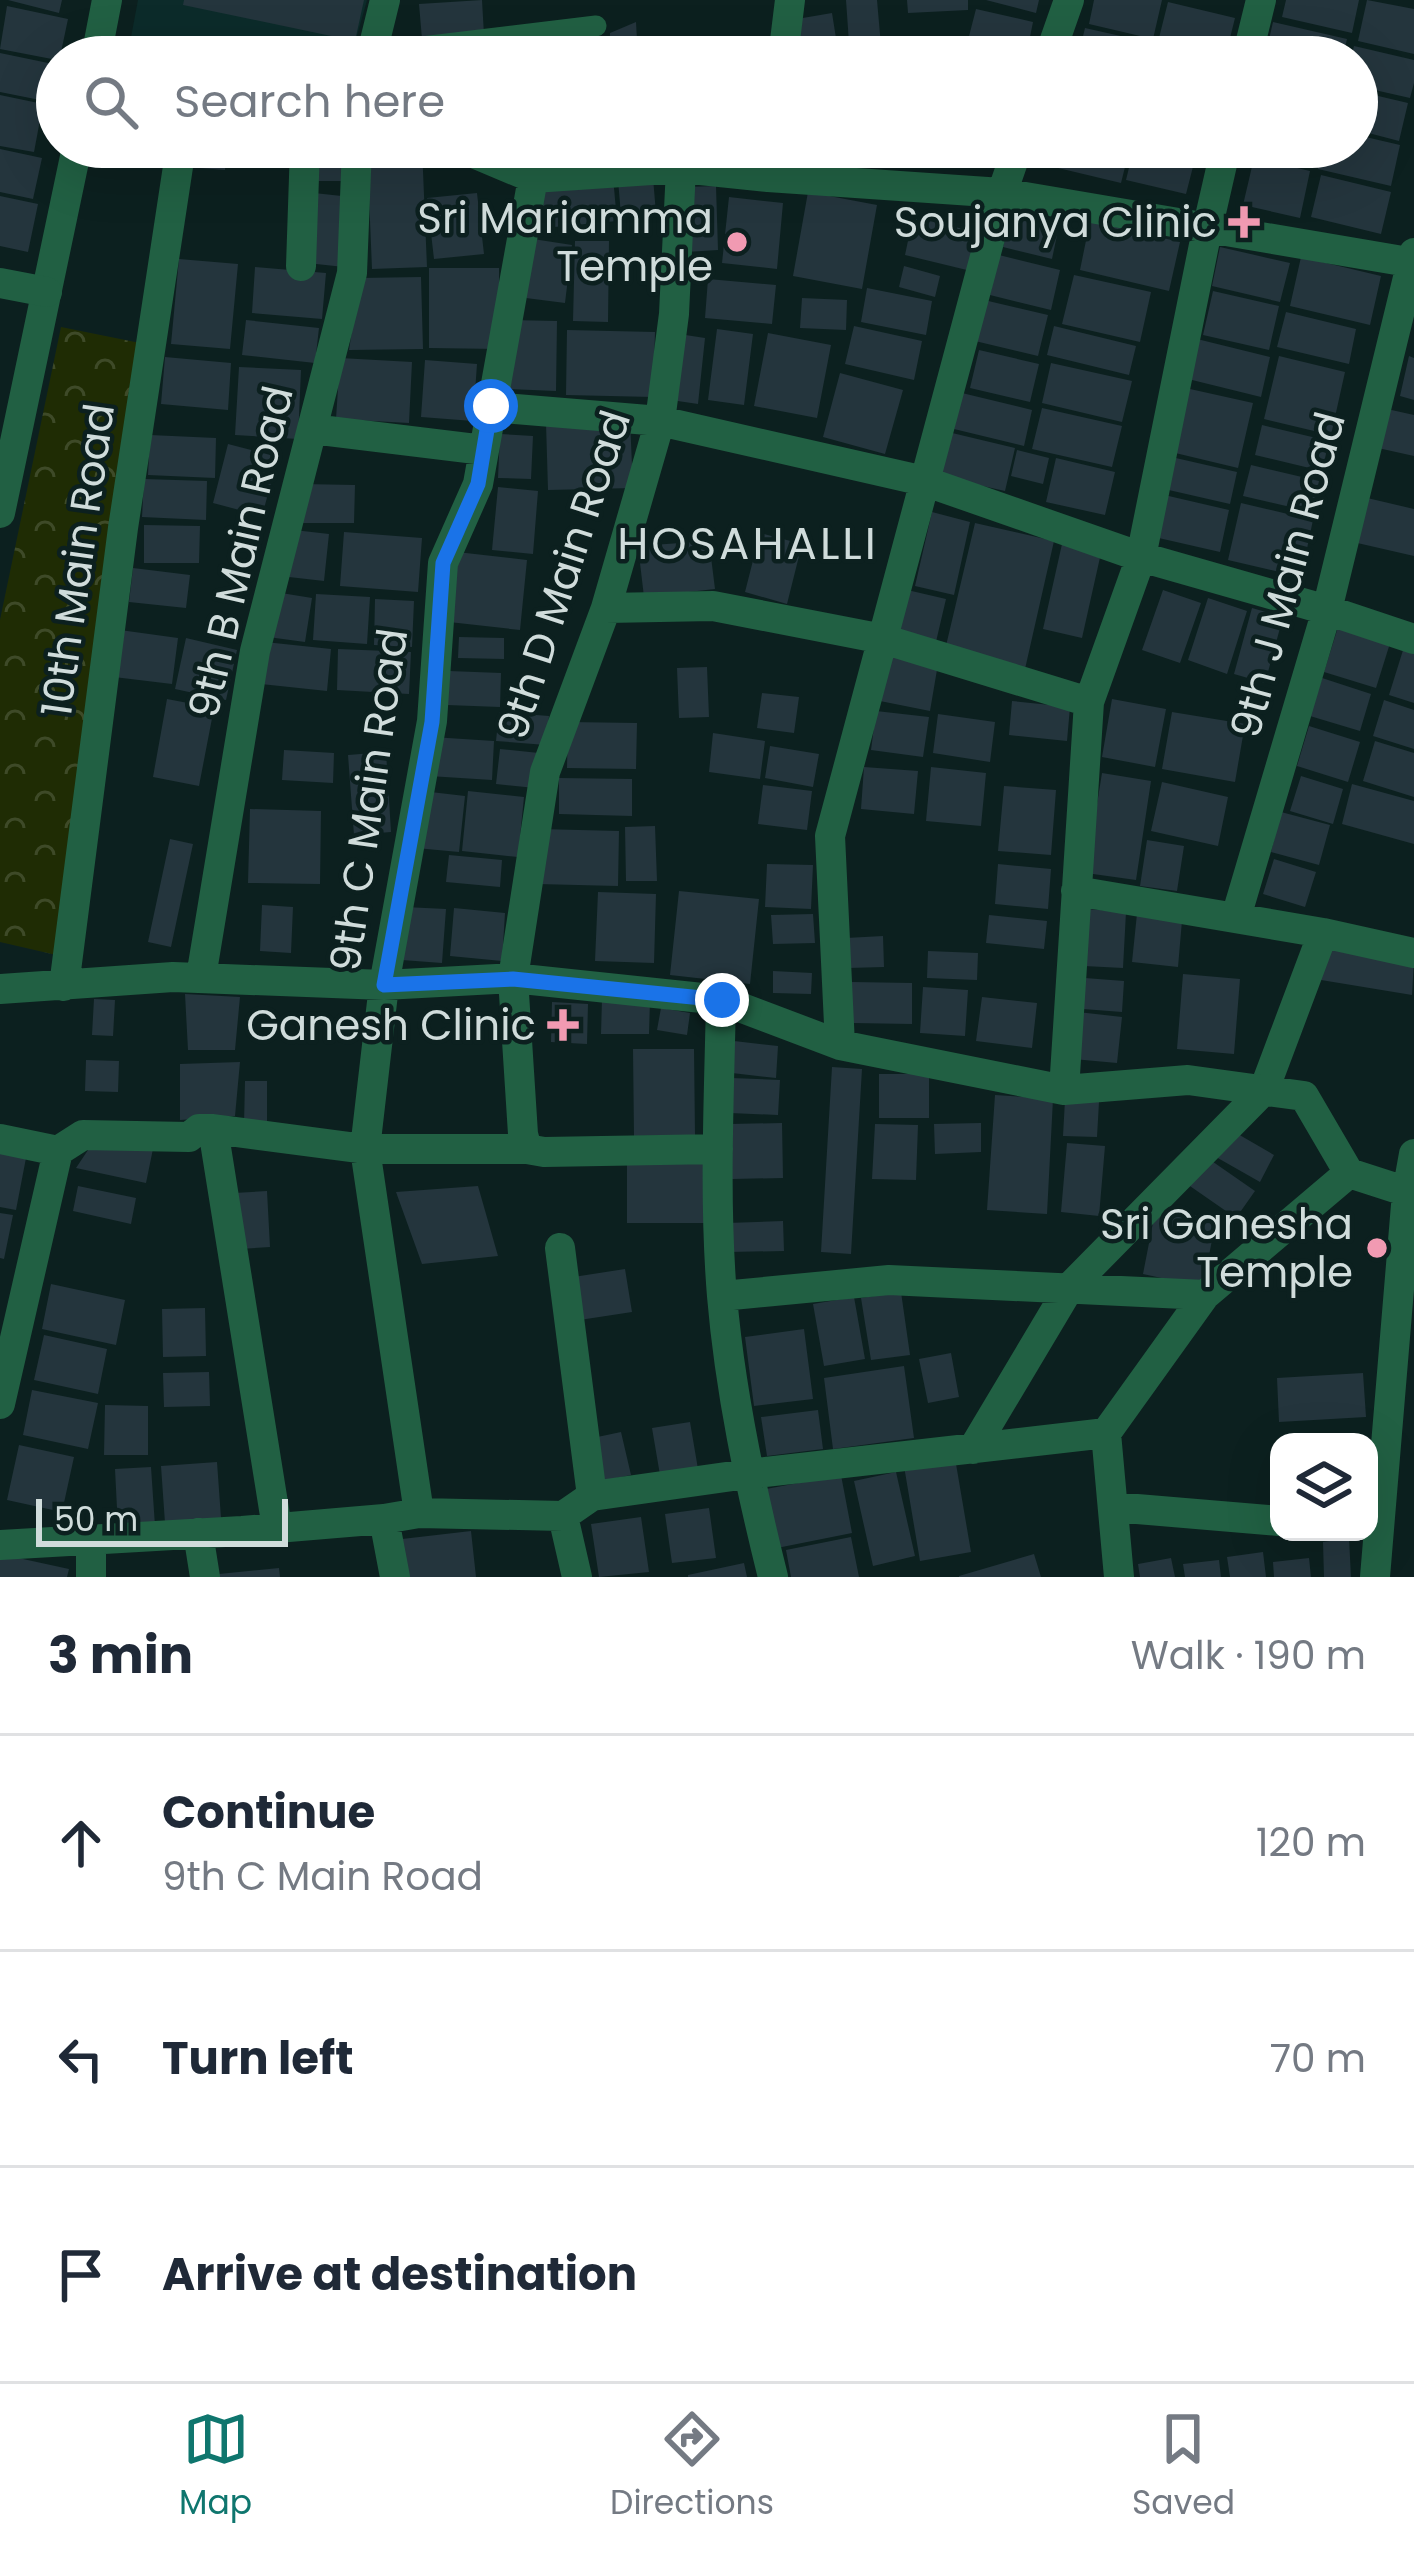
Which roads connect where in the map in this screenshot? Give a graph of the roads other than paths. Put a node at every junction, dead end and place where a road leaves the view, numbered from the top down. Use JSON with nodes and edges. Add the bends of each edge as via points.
{"nodes":[{"id":1,"x":107,"y":0,"type":"edge"},
{"id":2,"x":790,"y":0,"type":"edge"},
{"id":3,"x":1069,"y":0,"type":"edge"},
{"id":4,"x":1261,"y":0,"type":"edge"},
{"id":5,"x":392,"y":1,"type":"edge"},
{"id":6,"x":596,"y":26,"type":"dead end"},
{"id":7,"x":99,"y":36,"type":"edge"},
{"id":8,"x":379,"y":36,"type":"edge"},
{"id":9,"x":519,"y":36,"type":"edge"},
{"id":10,"x":786,"y":36,"type":"edge"},
{"id":11,"x":1056,"y":36,"type":"edge"},
{"id":12,"x":1252,"y":36,"type":"edge"},
{"id":13,"x":73,"y":168,"type":"edge"},
{"id":14,"x":178,"y":168,"type":"edge"},
{"id":15,"x":304,"y":168,"type":"edge"},
{"id":16,"x":356,"y":168,"type":"edge"},
{"id":17,"x":509,"y":168,"type":"edge"},
{"id":18,"x":681,"y":168,"type":"joint"},
{"id":19,"x":814,"y":168,"type":"edge"},
{"id":20,"x":1011,"y":168,"type":"edge"},
{"id":21,"x":1221,"y":168,"type":"edge"},
{"id":22,"x":533,"y":178,"type":"junction"},
{"id":23,"x":1002,"y":194,"type":"junction"},
{"id":24,"x":1207,"y":230,"type":"junction"},
{"id":25,"x":1413,"y":260,"type":"edge"},
{"id":26,"x":301,"y":266,"type":"dead end"},
{"id":27,"x":0,"y":283,"type":"edge"},
{"id":28,"x":47,"y":292,"type":"junction"},
{"id":29,"x":491,"y":406,"type":"junction"},
{"id":30,"x":660,"y":421,"type":"junction"},
{"id":31,"x":312,"y":429,"type":"junction"},
{"id":32,"x":484,"y":450,"type":"junction"},
{"id":33,"x":924,"y":481,"type":"junction"},
{"id":34,"x":0,"y":513,"type":"edge"},
{"id":35,"x":1141,"y":557,"type":"junction"},
{"id":36,"x":606,"y":608,"type":"junction"},
{"id":37,"x":1327,"y":610,"type":"junction"},
{"id":38,"x":1414,"y":638,"type":"edge"},
{"id":39,"x":883,"y":639,"type":"junction"},
{"id":40,"x":1088,"y":701,"type":"junction"},
{"id":41,"x":1076,"y":891,"type":"junction"},
{"id":42,"x":1236,"y":917,"type":"junction"},
{"id":43,"x":1323,"y":933,"type":"junction"},
{"id":44,"x":1414,"y":953,"type":"edge"},
{"id":45,"x":201,"y":977,"type":"junction"},
{"id":46,"x":513,"y":979,"type":"junction"},
{"id":47,"x":384,"y":985,"type":"junction"},
{"id":48,"x":64,"y":986,"type":"junction"},
{"id":49,"x":0,"y":989,"type":"edge"},
{"id":50,"x":722,"y":1000,"type":"junction"},
{"id":51,"x":840,"y":1045,"type":"junction"},
{"id":52,"x":1064,"y":1090,"type":"junction"},
{"id":53,"x":1264,"y":1090,"type":"junction"},
{"id":54,"x":213,"y":1129,"type":"junction"},
{"id":55,"x":0,"y":1139,"type":"edge"},
{"id":56,"x":365,"y":1149,"type":"junction"},
{"id":57,"x":527,"y":1149,"type":"junction"},
{"id":58,"x":718,"y":1149,"type":"junction"},
{"id":59,"x":58,"y":1151,"type":"junction"},
{"id":60,"x":1414,"y":1154,"type":"edge"},
{"id":61,"x":1349,"y":1173,"type":"junction"},
{"id":62,"x":1411,"y":1194,"type":"edge"},
{"id":63,"x":560,"y":1248,"type":"dead end"},
{"id":64,"x":1069,"y":1288,"type":"junction"},
{"id":65,"x":1205,"y":1294,"type":"junction"},
{"id":66,"x":722,"y":1296,"type":"junction"},
{"id":67,"x":0,"y":1404,"type":"edge"},
{"id":68,"x":1106,"y":1433,"type":"junction"},
{"id":69,"x":973,"y":1449,"type":"junction"},
{"id":70,"x":747,"y":1474,"type":"junction"},
{"id":71,"x":1378,"y":1493,"type":"edge"},
{"id":72,"x":592,"y":1496,"type":"junction"},
{"id":73,"x":1113,"y":1507,"type":"junction"},
{"id":74,"x":419,"y":1513,"type":"junction"},
{"id":75,"x":563,"y":1516,"type":"junction"},
{"id":76,"x":384,"y":1519,"type":"junction"},
{"id":77,"x":1270,"y":1520,"type":"edge"},
{"id":78,"x":277,"y":1528,"type":"junction"},
{"id":79,"x":197,"y":1533,"type":"junction"},
{"id":80,"x":91,"y":1539,"type":"junction"},
{"id":81,"x":1374,"y":1541,"type":"edge"},
{"id":82,"x":0,"y":1544,"type":"edge"},
{"id":83,"x":91,"y":1577,"type":"edge"},
{"id":84,"x":205,"y":1577,"type":"edge"},
{"id":85,"x":394,"y":1577,"type":"edge"},
{"id":86,"x":577,"y":1577,"type":"edge"},
{"id":87,"x":773,"y":1577,"type":"edge"},
{"id":88,"x":1119,"y":1577,"type":"edge"},
{"id":89,"x":1375,"y":1577,"type":"edge"}],
"edges":[{"from":1,"to":7,"type":"street"},
{"from":2,"to":10,"type":"street"},
{"from":3,"to":11,"type":"street"},
{"from":4,"to":12,"type":"street"},
{"from":5,"to":8,"type":"street"},
{"from":6,"to":9,"type":"lane"},
{"from":13,"to":28,"type":"street"},
{"from":14,"to":48,"type":"street","name":"10th Main Road"},
{"from":15,"to":26,"type":"street"},
{"from":16,"to":31,"type":"street","name":"9th B Main Road","via":[[352,273]]},
{"from":17,"to":22,"type":"street"},
{"from":18,"to":22,"type":"street"},
{"from":18,"to":30,"type":"street","name":"9th D Main Road"},
{"from":19,"to":23,"type":"street"},
{"from":20,"to":23,"type":"street"},
{"from":21,"to":24,"type":"street"},
{"from":22,"to":29,"type":"street","name":"9th C Main Road"},
{"from":23,"to":24,"type":"street"},
{"from":23,"to":33,"type":"street"},
{"from":24,"to":25,"type":"street"},
{"from":24,"to":35,"type":"street"},
{"from":25,"to":37,"type":"street","name":"9th J Main Road"},
{"from":27,"to":28,"type":"street"},
{"from":28,"to":34,"type":"street"},
{"from":29,"to":30,"type":"street"},
{"from":29,"to":32,"type":"street","name":"9th C Main Road"},
{"from":30,"to":33,"type":"street"},
{"from":30,"to":36,"type":"street","name":"9th D Main Road"},
{"from":31,"to":32,"type":"street"},
{"from":31,"to":45,"type":"street","name":"9th B Main Road","via":[[255,651]]},
{"from":32,"to":47,"type":"street","name":"9th C Main Road","via":[[443,563],[432,722]]},
{"from":33,"to":35,"type":"street"},
{"from":33,"to":39,"type":"street"},
{"from":35,"to":37,"type":"street"},
{"from":35,"to":40,"type":"street"},
{"from":36,"to":39,"type":"street","via":[[713,605]]},
{"from":36,"to":46,"type":"street","name":"9th D Main Road","via":[[545,772]]},
{"from":37,"to":38,"type":"street"},
{"from":37,"to":42,"type":"street","name":"9th J Main Road"},
{"from":39,"to":40,"type":"street"},
{"from":39,"to":51,"type":"street","via":[[830,836]]},
{"from":40,"to":41,"type":"street"},
{"from":41,"to":42,"type":"street"},
{"from":41,"to":52,"type":"street"},
{"from":42,"to":43,"type":"street"},
{"from":43,"to":44,"type":"street"},
{"from":43,"to":53,"type":"street"},
{"from":45,"to":47,"type":"street"},
{"from":45,"to":48,"type":"street"},
{"from":46,"to":47,"type":"street"},
{"from":46,"to":50,"type":"street"},
{"from":46,"to":57,"type":"street","name":"9th D Main Road"},
{"from":47,"to":56,"type":"street","name":"9th C Main Road"},
{"from":48,"to":49,"type":"street"},
{"from":50,"to":51,"type":"street"},
{"from":50,"to":58,"type":"street"},
{"from":51,"to":52,"type":"street"},
{"from":52,"to":53,"type":"street","via":[[1188,1080]]},
{"from":53,"to":61,"type":"street","via":[[1304,1096]]},
{"from":53,"to":64,"type":"street"},
{"from":54,"to":56,"type":"street"},
{"from":54,"to":59,"type":"street","via":[[189,1137],[83,1135]]},
{"from":54,"to":78,"type":"street"},
{"from":55,"to":59,"type":"street"},
{"from":56,"to":57,"type":"street"},
{"from":56,"to":74,"type":"street","name":"9th C Main Road"},
{"from":57,"to":58,"type":"street"},
{"from":58,"to":66,"type":"street"},
{"from":59,"to":67,"type":"street"},
{"from":60,"to":62,"type":"street"},
{"from":61,"to":62,"type":"street"},
{"from":61,"to":65,"type":"street"},
{"from":62,"to":71,"type":"street"},
{"from":63,"to":72,"type":"street"},
{"from":64,"to":65,"type":"street"},
{"from":64,"to":66,"type":"street","via":[[889,1280]]},
{"from":64,"to":69,"type":"street"},
{"from":65,"to":68,"type":"street"},
{"from":66,"to":70,"type":"street"},
{"from":68,"to":69,"type":"street"},
{"from":68,"to":73,"type":"street"},
{"from":69,"to":70,"type":"street"},
{"from":70,"to":72,"type":"street"},
{"from":70,"to":87,"type":"street"},
{"from":72,"to":75,"type":"street"},
{"from":73,"to":77,"type":"street"},
{"from":73,"to":88,"type":"street"},
{"from":74,"to":75,"type":"street"},
{"from":74,"to":76,"type":"street"},
{"from":75,"to":86,"type":"street"},
{"from":76,"to":78,"type":"street"},
{"from":76,"to":85,"type":"street"},
{"from":78,"to":79,"type":"street"},
{"from":79,"to":80,"type":"street"},
{"from":79,"to":84,"type":"street"},
{"from":80,"to":82,"type":"street"},
{"from":80,"to":83,"type":"street"},
{"from":81,"to":89,"type":"street"}]}
